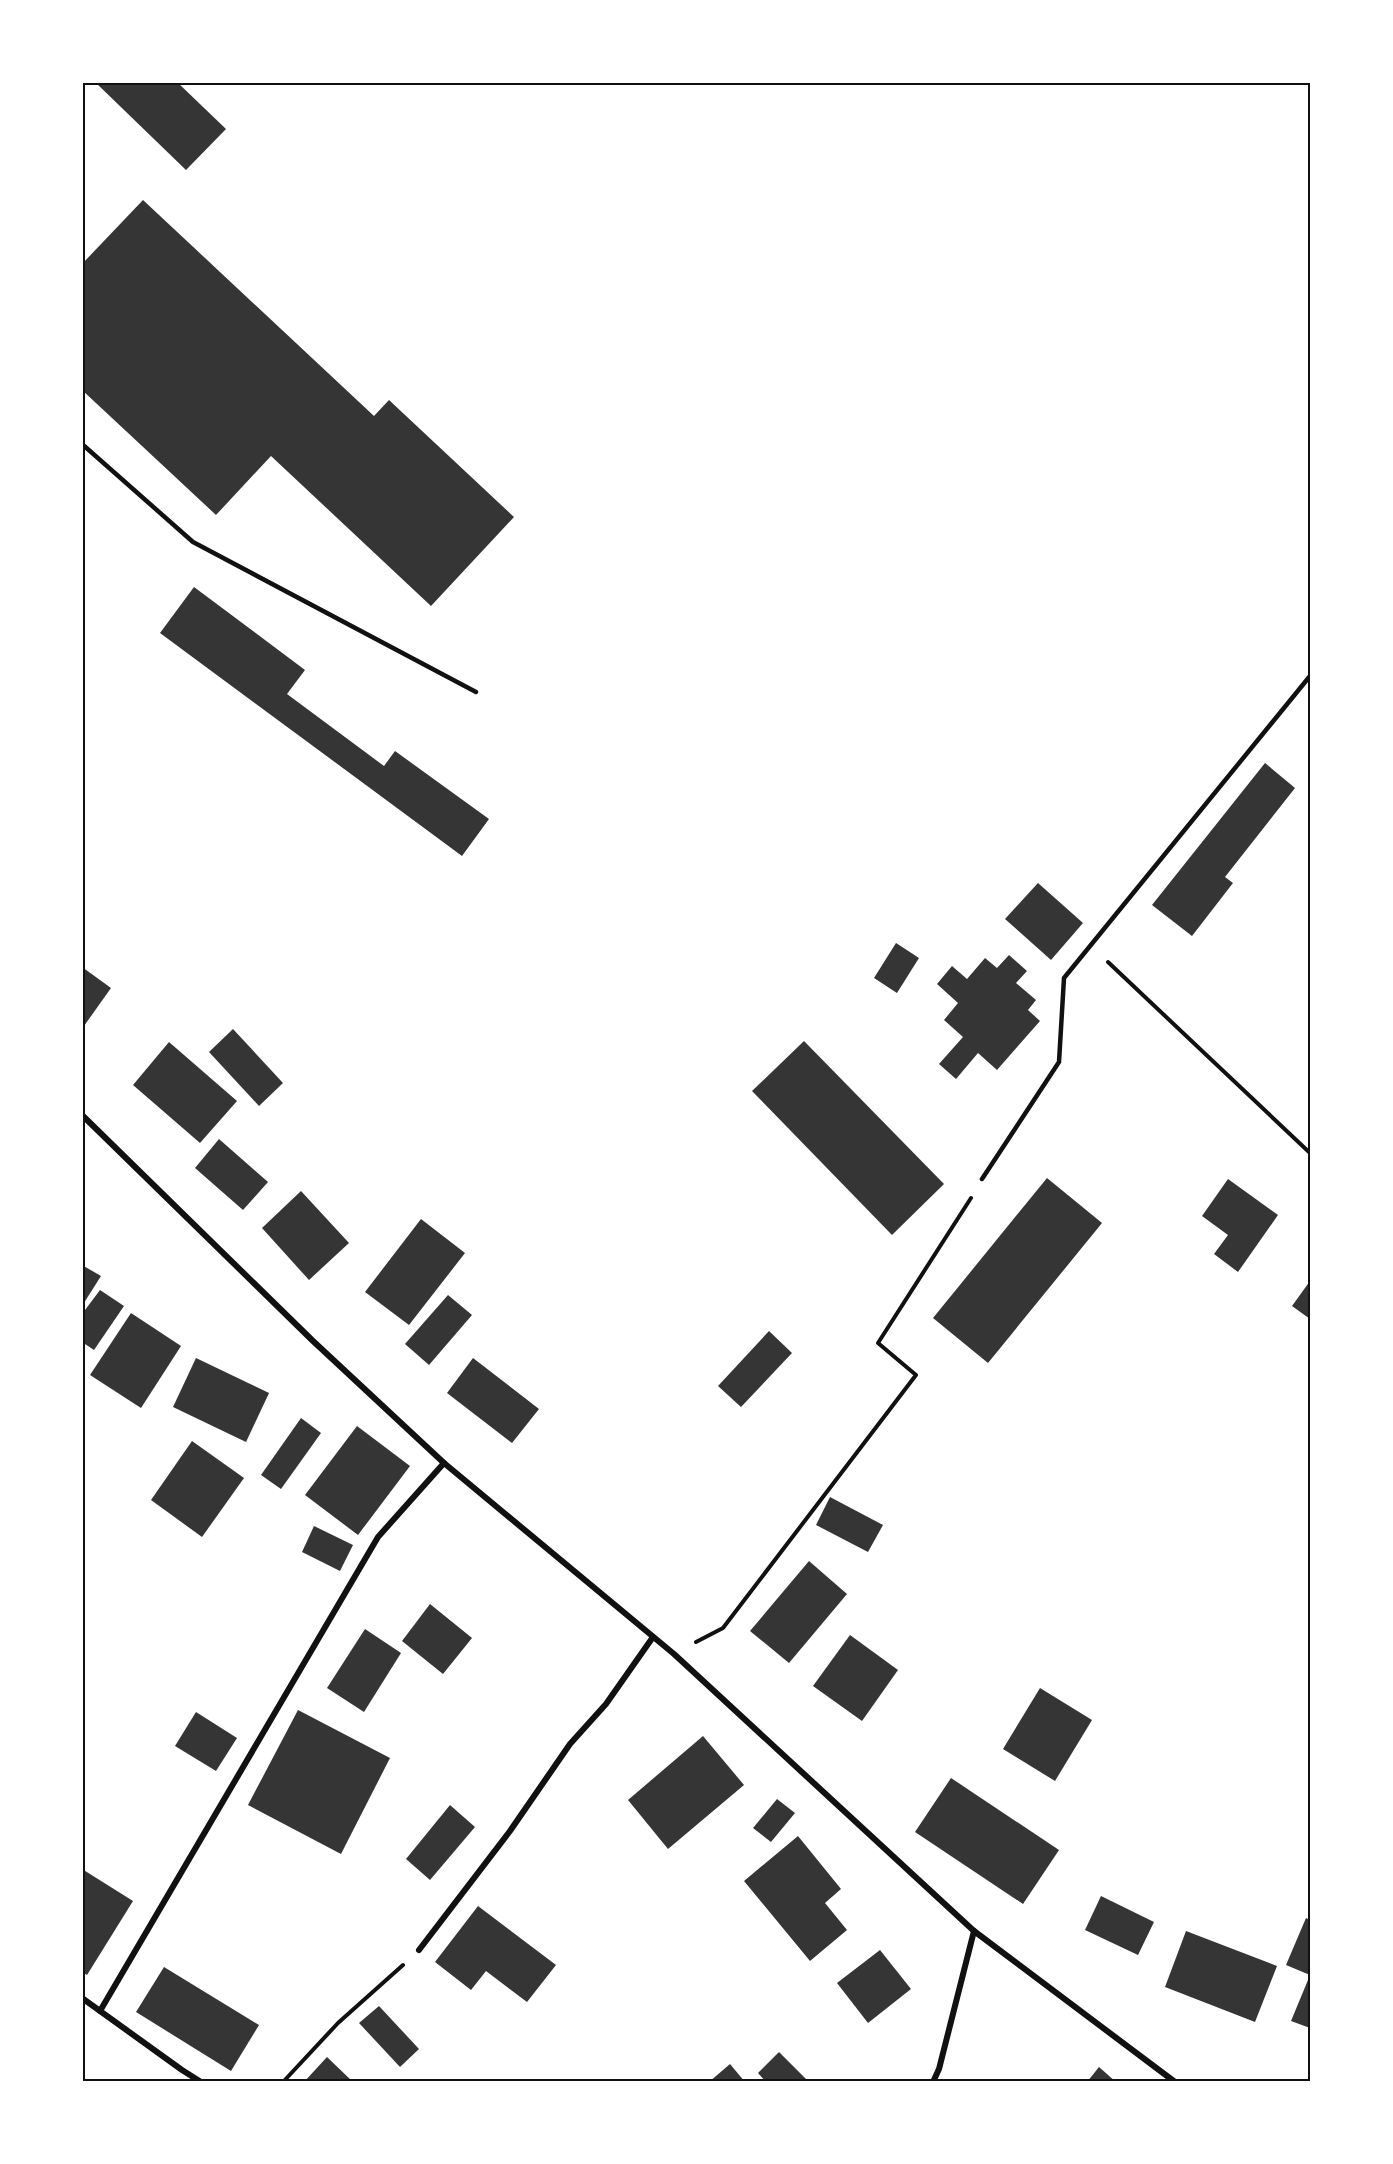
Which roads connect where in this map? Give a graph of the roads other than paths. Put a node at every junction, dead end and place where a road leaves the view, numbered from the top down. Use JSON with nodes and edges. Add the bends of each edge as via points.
{"nodes":[{"id":1,"x":82,"y":444,"type":"edge"},
{"id":2,"x":1311,"y":676,"type":"edge"},
{"id":3,"x":476,"y":692,"type":"dead end"},
{"id":4,"x":82,"y":1115,"type":"edge"},
{"id":5,"x":982,"y":1179,"type":"road end"},
{"id":6,"x":444,"y":1463,"type":"junction"},
{"id":7,"x":653,"y":1637,"type":"junction"},
{"id":8,"x":974,"y":1931,"type":"junction"},
{"id":9,"x":419,"y":1950,"type":"road end"},
{"id":10,"x":82,"y":1998,"type":"edge"},
{"id":11,"x":100,"y":2011,"type":"junction"},
{"id":12,"x":201,"y":2082,"type":"edge"},
{"id":13,"x":933,"y":2082,"type":"edge"},
{"id":14,"x":1175,"y":2082,"type":"edge"}],
"edges":[{"from":1,"to":3,"type":"lane","via":[[193,542]]},
{"from":2,"to":5,"type":"lane","via":[[1064,978],[1059,1062]]},
{"from":4,"to":6,"type":"street"},
{"from":6,"to":7,"type":"street"},
{"from":6,"to":11,"type":"street","via":[[378,1537]]},
{"from":7,"to":8,"type":"street"},
{"from":7,"to":9,"type":"street"},
{"from":8,"to":13,"type":"street"},
{"from":8,"to":14,"type":"street"},
{"from":10,"to":11,"type":"street"},
{"from":11,"to":12,"type":"street"}]}
